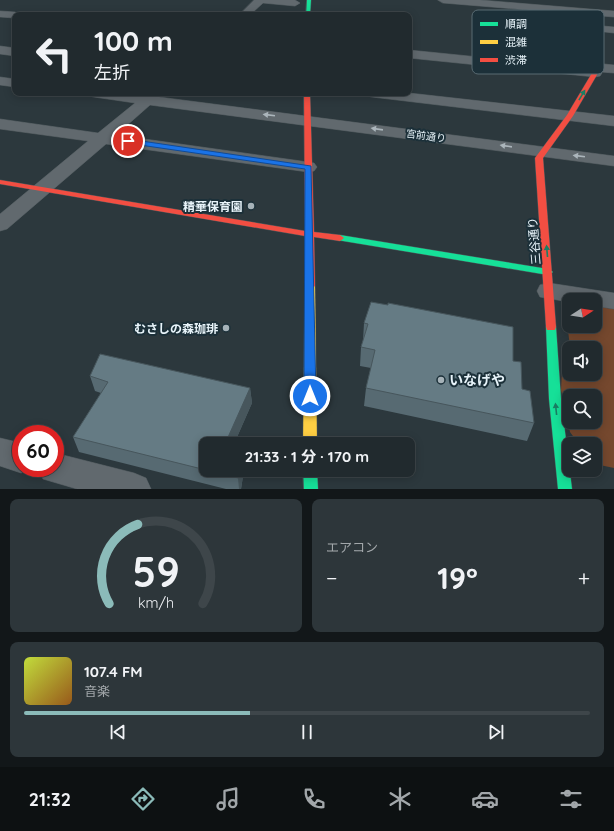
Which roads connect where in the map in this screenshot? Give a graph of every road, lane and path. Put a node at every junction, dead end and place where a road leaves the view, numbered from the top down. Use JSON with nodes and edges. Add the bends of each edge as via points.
{"nodes":[{"id":1,"x":260,"y":0,"type":"edge"},
{"id":2,"x":309,"y":0,"type":"edge"},
{"id":3,"x":443,"y":0,"type":"edge"},
{"id":4,"x":295,"y":3,"type":"dead end"},
{"id":5,"x":564,"y":10,"type":"edge"},
{"id":6,"x":247,"y":12,"type":"edge"},
{"id":7,"x":308,"y":12,"type":"edge"},
{"id":8,"x":0,"y":14,"type":"edge"},
{"id":9,"x":12,"y":16,"type":"edge"},
{"id":10,"x":604,"y":29,"type":"edge"},
{"id":11,"x":614,"y":30,"type":"edge"},
{"id":12,"x":0,"y":50,"type":"edge"},
{"id":13,"x":12,"y":52,"type":"edge"},
{"id":14,"x":412,"y":54,"type":"edge"},
{"id":15,"x":472,"y":59,"type":"edge"},
{"id":16,"x":614,"y":69,"type":"edge"},
{"id":17,"x":604,"y":70,"type":"edge"},
{"id":18,"x":593,"y":74,"type":"edge"},
{"id":19,"x":0,"y":81,"type":"edge"},
{"id":20,"x":12,"y":83,"type":"edge"},
{"id":21,"x":150,"y":96,"type":"edge"},
{"id":22,"x":307,"y":96,"type":"edge"},
{"id":23,"x":398,"y":96,"type":"edge"},
{"id":24,"x":570,"y":116,"type":"junction"},
{"id":25,"x":308,"y":120,"type":"junction"},
{"id":26,"x":614,"y":121,"type":"edge"},
{"id":27,"x":0,"y":124,"type":"edge"},
{"id":28,"x":102,"y":138,"type":"junction"},
{"id":29,"x":544,"y":152,"type":"junction"},
{"id":30,"x":614,"y":161,"type":"edge"},
{"id":31,"x":308,"y":167,"type":"junction"},
{"id":32,"x":0,"y":182,"type":"edge"},
{"id":33,"x":42,"y":188,"type":"junction"},
{"id":34,"x":0,"y":225,"type":"edge"},
{"id":35,"x":310,"y":234,"type":"junction"},
{"id":36,"x":549,"y":281,"type":"junction"},
{"id":37,"x":614,"y":301,"type":"edge"},
{"id":38,"x":310,"y":437,"type":"edge"},
{"id":39,"x":0,"y":452,"type":"edge"},
{"id":40,"x":12,"y":455,"type":"edge"},
{"id":41,"x":64,"y":470,"type":"edge"},
{"id":42,"x":310,"y":477,"type":"edge"},
{"id":43,"x":134,"y":489,"type":"edge"},
{"id":44,"x":311,"y":489,"type":"edge"},
{"id":45,"x":566,"y":489,"type":"edge"}],
"edges":[{"from":1,"to":4,"type":"street"},
{"from":1,"to":6,"type":"street"},
{"from":2,"to":7,"type":"street"},
{"from":3,"to":5,"type":"street"},
{"from":8,"to":9,"type":"street"},
{"from":10,"to":11,"type":"street"},
{"from":12,"to":13,"type":"street"},
{"from":14,"to":15,"type":"street"},
{"from":16,"to":17,"type":"street"},
{"from":24,"to":18,"type":"street","name":"三谷通り","one_way":true},
{"from":19,"to":20,"type":"street"},
{"from":25,"to":21,"type":"street","name":"宮前通り","one_way":true},
{"from":21,"to":28,"type":"street"},
{"from":22,"to":25,"type":"street"},
{"from":23,"to":24,"type":"street"},
{"from":24,"to":26,"type":"street"},
{"from":24,"to":29,"type":"street","name":"三谷通り"},
{"from":29,"to":25,"type":"street","name":"宮前通り","one_way":true},
{"from":25,"to":31,"type":"street"},
{"from":27,"to":28,"type":"street"},
{"from":28,"to":31,"type":"street"},
{"from":28,"to":33,"type":"street"},
{"from":30,"to":29,"type":"street","name":"宮前通り","one_way":true},
{"from":36,"to":29,"type":"street","name":"三谷通り","one_way":true,"via":[[539,158]]},
{"from":31,"to":35,"type":"street"},
{"from":32,"to":33,"type":"street"},
{"from":33,"to":34,"type":"street"},
{"from":33,"to":35,"type":"street"},
{"from":35,"to":36,"type":"street"},
{"from":35,"to":38,"type":"street"},
{"from":36,"to":37,"type":"street"},
{"from":45,"to":36,"type":"street","name":"三谷通り","one_way":true,"via":[[555,398]]},
{"from":39,"to":40,"type":"street"},
{"from":41,"to":43,"type":"street"},
{"from":42,"to":44,"type":"street"}]}
